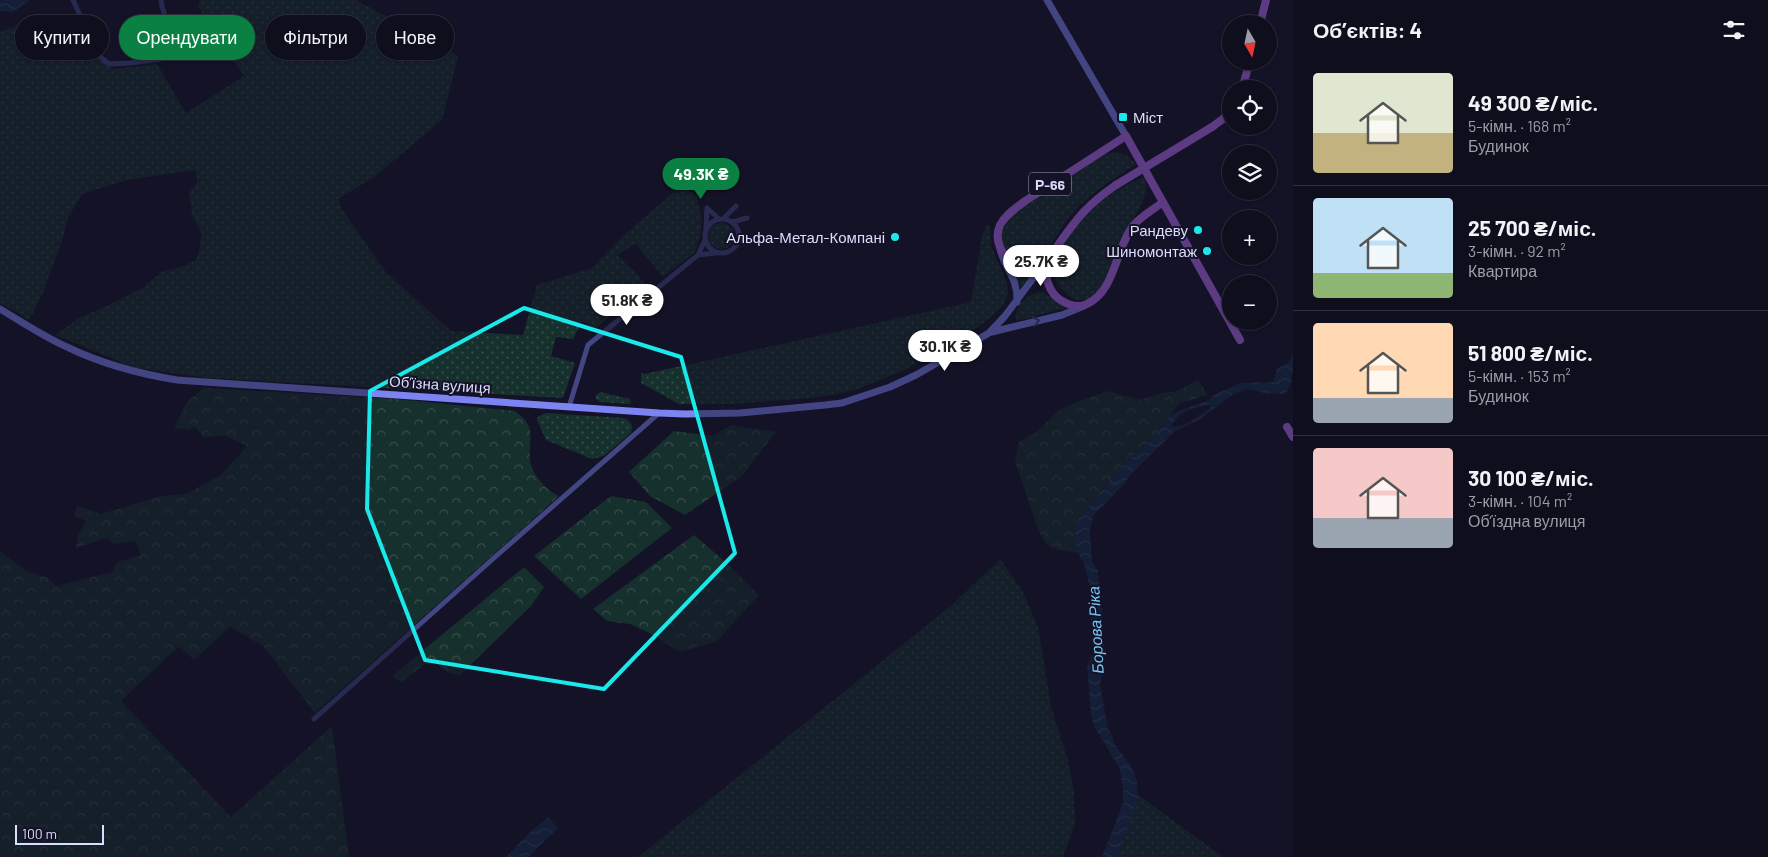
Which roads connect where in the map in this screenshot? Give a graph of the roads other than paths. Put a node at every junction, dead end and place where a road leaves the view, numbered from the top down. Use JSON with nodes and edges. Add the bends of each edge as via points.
{"nodes":[{"id":1,"x":73,"y":0,"type":"edge"},
{"id":2,"x":160,"y":0,"type":"edge"},
{"id":3,"x":1046,"y":0,"type":"edge"},
{"id":4,"x":1266,"y":0,"type":"edge"},
{"id":5,"x":1262,"y":15,"type":"edge"},
{"id":6,"x":1222,"y":120,"type":"edge"},
{"id":7,"x":1126,"y":136,"type":"junction"},
{"id":8,"x":1163,"y":202,"type":"junction"},
{"id":9,"x":721,"y":219,"type":"junction"},
{"id":10,"x":731,"y":221,"type":"junction"},
{"id":11,"x":706,"y":229,"type":"junction"},
{"id":12,"x":738,"y":229,"type":"junction"},
{"id":13,"x":705,"y":240,"type":"junction"},
{"id":14,"x":1000,"y":248,"type":"junction"},
{"id":15,"x":716,"y":253,"type":"junction"},
{"id":16,"x":698,"y":256,"type":"junction"},
{"id":17,"x":1047,"y":260,"type":"junction"},
{"id":18,"x":1016,"y":302,"type":"junction"},
{"id":19,"x":1087,"y":304,"type":"junction"},
{"id":20,"x":0,"y":309,"type":"edge"},
{"id":21,"x":989,"y":333,"type":"junction"},
{"id":22,"x":1240,"y":340,"type":"dead end"},
{"id":23,"x":569,"y":407,"type":"junction"},
{"id":24,"x":660,"y":413,"type":"junction"},
{"id":25,"x":1287,"y":427,"type":"dead end"},
{"id":26,"x":1293,"y":437,"type":"edge"},
{"id":27,"x":314,"y":719,"type":"dead end"}],
"edges":[{"from":1,"to":2,"type":"street","via":[[98,55],[109,64],[176,57],[181,50],[180,43],[161,10]]},
{"from":3,"to":7,"type":"main road"},
{"from":4,"to":5,"type":"main road"},
{"from":6,"to":17,"type":"main road","number":"Р-66","bridge":true,"via":[[1096,198],[1080,214]]},
{"from":7,"to":8,"type":"main road"},
{"from":7,"to":14,"type":"main road","number":"Р-66","via":[[1009,213],[999,227]]},
{"from":8,"to":19,"type":"main road","via":[[1133,227],[1106,286]]},
{"from":8,"to":22,"type":"main road"},
{"from":9,"to":10,"type":"street"},
{"from":9,"to":10,"type":"street","via":[[736,206]]},
{"from":9,"to":11,"type":"street"},
{"from":9,"to":11,"type":"street","via":[[707,208]]},
{"from":10,"to":12,"type":"street"},
{"from":10,"to":12,"type":"street","via":[[747,218]]},
{"from":11,"to":13,"type":"street"},
{"from":12,"to":15,"type":"street","via":[[740,240],[735,248],[726,254]]},
{"from":13,"to":15,"type":"street"},
{"from":13,"to":16,"type":"street"},
{"from":14,"to":17,"type":"main road","via":[[1016,263],[1030,265]]},
{"from":14,"to":18,"type":"main road","via":[[1015,280]]},
{"from":15,"to":16,"type":"street"},
{"from":16,"to":23,"type":"street","via":[[588,344]]},
{"from":17,"to":18,"type":"main road"},
{"from":17,"to":19,"type":"main road","via":[[1048,286],[1053,293],[1070,304]]},
{"from":18,"to":21,"type":"main road"},
{"from":21,"to":19,"type":"main road","one_way":true,"via":[[1062,315]]},
{"from":20,"to":23,"type":"main road","name":"Об’їзна вулиця","via":[[83,354],[132,371],[165,378]]},
{"from":21,"to":24,"type":"main road","name":"Об’їзна вулиця","via":[[916,375],[842,403],[740,413]]},
{"from":23,"to":24,"type":"main road","name":"Об’їзна вулиця"},
{"from":24,"to":27,"type":"street"},
{"from":25,"to":26,"type":"main road"}]}
